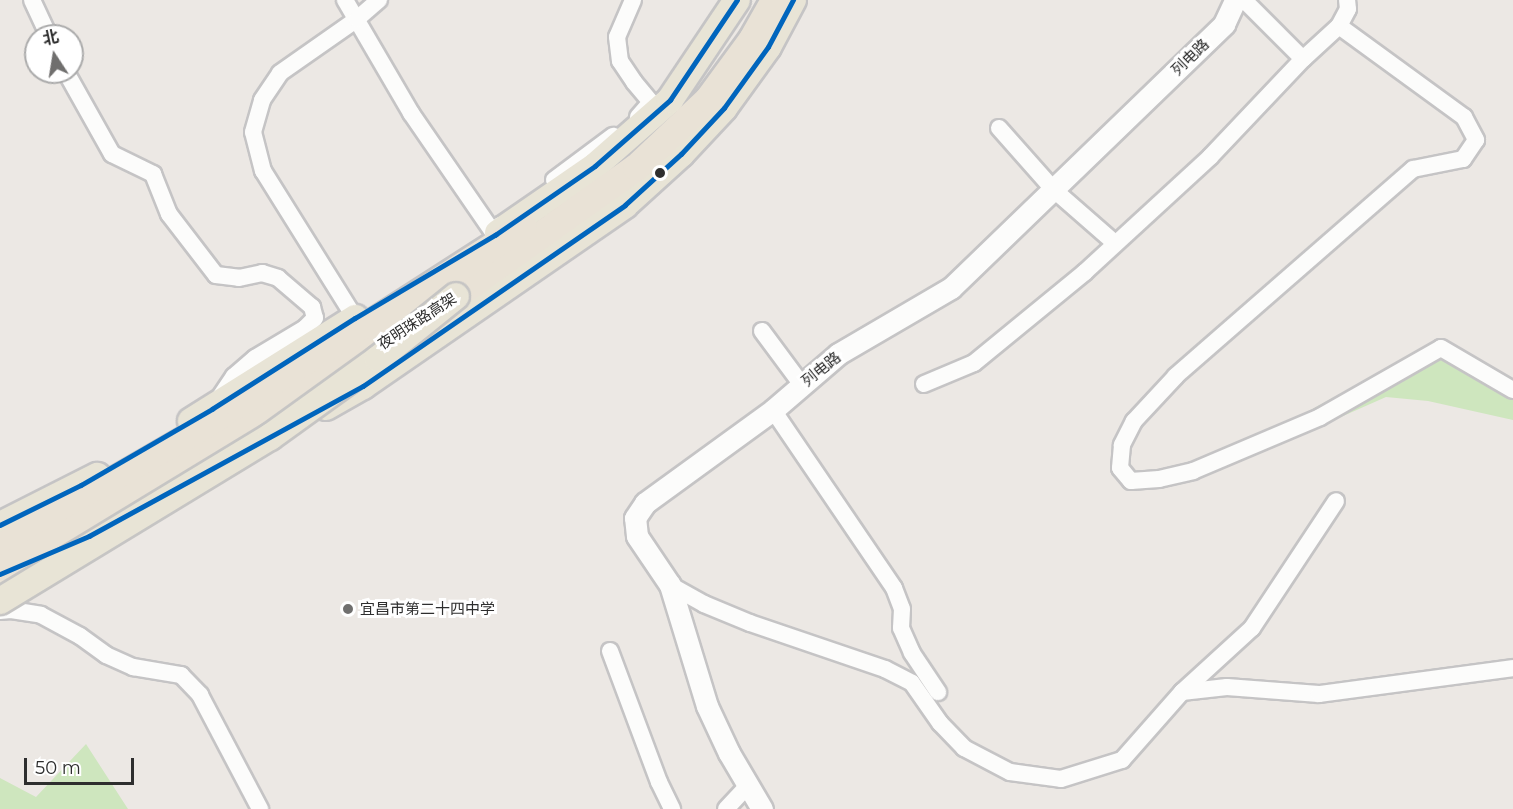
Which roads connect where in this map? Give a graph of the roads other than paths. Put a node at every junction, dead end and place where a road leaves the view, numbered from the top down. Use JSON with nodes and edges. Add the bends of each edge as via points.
{"nodes":[{"id":1,"x":32,"y":0,"type":"edge"},
{"id":2,"x":345,"y":0,"type":"edge"},
{"id":3,"x":379,"y":0,"type":"edge"},
{"id":4,"x":633,"y":0,"type":"edge"},
{"id":5,"x":737,"y":0,"type":"edge"},
{"id":6,"x":756,"y":0,"type":"edge"},
{"id":7,"x":774,"y":0,"type":"edge"},
{"id":8,"x":793,"y":0,"type":"edge"},
{"id":9,"x":1235,"y":0,"type":"edge"},
{"id":10,"x":1244,"y":0,"type":"edge"},
{"id":11,"x":1347,"y":0,"type":"edge"},
{"id":12,"x":357,"y":19,"type":"junction"},
{"id":13,"x":43,"y":24,"type":"edge"},
{"id":14,"x":1339,"y":26,"type":"junction"},
{"id":15,"x":1303,"y":59,"type":"junction"},
{"id":16,"x":72,"y":84,"type":"edge"},
{"id":17,"x":999,"y":128,"type":"dead end"},
{"id":18,"x":1053,"y":189,"type":"junction"},
{"id":19,"x":495,"y":235,"type":"junction"},
{"id":20,"x":1115,"y":243,"type":"junction"},
{"id":21,"x":456,"y":296,"type":"junction"},
{"id":22,"x":355,"y":318,"type":"junction"},
{"id":23,"x":762,"y":331,"type":"dead end"},
{"id":24,"x":924,"y":384,"type":"dead end"},
{"id":25,"x":802,"y":385,"type":"junction"},
{"id":26,"x":1513,"y":390,"type":"edge"},
{"id":27,"x":212,"y":409,"type":"junction"},
{"id":28,"x":773,"y":410,"type":"junction"},
{"id":29,"x":1336,"y":501,"type":"dead end"},
{"id":30,"x":0,"y":525,"type":"edge"},
{"id":31,"x":0,"y":547,"type":"edge"},
{"id":32,"x":0,"y":572,"type":"edge"},
{"id":33,"x":670,"y":585,"type":"junction"},
{"id":34,"x":0,"y":601,"type":"edge"},
{"id":35,"x":0,"y":611,"type":"edge"},
{"id":36,"x":610,"y":651,"type":"dead end"},
{"id":37,"x":1513,"y":668,"type":"edge"},
{"id":38,"x":938,"y":692,"type":"dead end"},
{"id":39,"x":1182,"y":692,"type":"junction"},
{"id":40,"x":748,"y":786,"type":"junction"},
{"id":41,"x":260,"y":809,"type":"edge"},
{"id":42,"x":672,"y":809,"type":"edge"},
{"id":43,"x":726,"y":809,"type":"edge"},
{"id":44,"x":762,"y":809,"type":"edge"}],
"edges":[{"from":1,"to":13,"type":"street"},
{"from":2,"to":12,"type":"street"},
{"from":3,"to":12,"type":"street"},
{"from":4,"to":19,"type":"street","via":[[617,37],[620,61],[651,102],[642,114],[510,213]]},
{"from":5,"to":19,"type":"main road","via":[[670,100],[595,166]]},
{"from":6,"to":31,"type":"highway","name":"夜明珠路高架","via":[[700,84],[661,125],[600,174],[240,408]]},
{"from":7,"to":21,"type":"highway","name":"夜明珠路高架","via":[[752,39],[708,99],[636,167]]},
{"from":8,"to":32,"type":"main road","via":[[768,47],[724,108],[681,154],[624,205],[363,387],[90,536]]},
{"from":9,"to":18,"type":"street","name":"列电路","via":[[1224,24]]},
{"from":10,"to":15,"type":"street"},
{"from":11,"to":14,"type":"street","via":[[1348,9]]},
{"from":12,"to":19,"type":"street","via":[[411,113]]},
{"from":12,"to":22,"type":"street","via":[[280,73],[262,100],[253,132],[268,182]]},
{"from":14,"to":15,"type":"street"},
{"from":14,"to":26,"type":"street","via":[[1464,117],[1476,140],[1463,159],[1413,169],[1176,376],[1134,422],[1122,445],[1120,468],[1131,481],[1193,471],[1320,417],[1442,348]]},
{"from":15,"to":20,"type":"street","via":[[1210,157]]},
{"from":16,"to":27,"type":"street","via":[[112,154],[153,174],[169,214],[216,275],[239,278],[262,273],[278,278],[312,308],[315,318],[234,376]]},
{"from":17,"to":18,"type":"street"},
{"from":18,"to":20,"type":"street"},
{"from":18,"to":25,"type":"street","name":"列电路","via":[[951,288],[838,354]]},
{"from":19,"to":22,"type":"main road"},
{"from":20,"to":24,"type":"street","via":[[974,363]]},
{"from":21,"to":32,"type":"highway","name":"夜明珠路高架","bridge":true,"via":[[212,452]]},
{"from":21,"to":34,"type":"main road","bridge":true,"via":[[378,359],[270,437]]},
{"from":22,"to":27,"type":"main road"},
{"from":23,"to":25,"type":"street"},
{"from":25,"to":28,"type":"street","name":"列电路"},
{"from":27,"to":30,"type":"main road","via":[[81,485]]},
{"from":28,"to":33,"type":"street","name":"列电路","via":[[645,503],[635,518],[637,536]]},
{"from":28,"to":38,"type":"street","via":[[894,588],[902,609],[901,628]]},
{"from":29,"to":39,"type":"street","via":[[1251,628]]},
{"from":33,"to":39,"type":"street","via":[[750,623],[829,648],[912,683],[940,723],[964,748],[1010,772],[1061,779],[1122,760]]},
{"from":33,"to":40,"type":"street","name":"列电路","via":[[707,706]]},
{"from":35,"to":41,"type":"street","via":[[41,615],[133,667],[181,675],[200,695]]},
{"from":36,"to":42,"type":"street","via":[[658,782]]},
{"from":37,"to":39,"type":"street","via":[[1319,694],[1227,687]]},
{"from":40,"to":43,"type":"street"},
{"from":40,"to":44,"type":"street","name":"列电路"}]}
